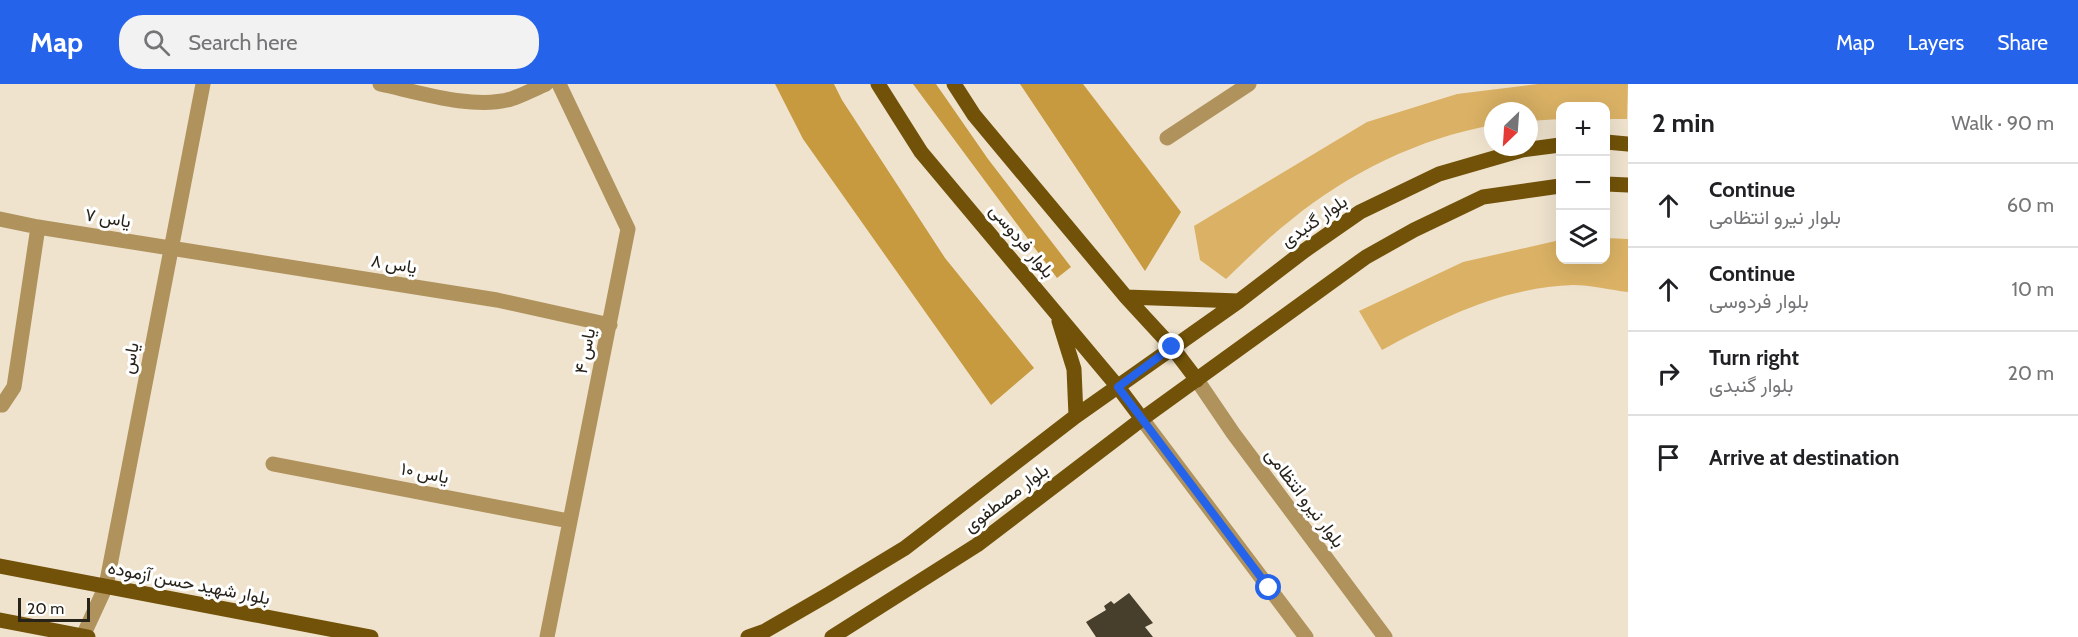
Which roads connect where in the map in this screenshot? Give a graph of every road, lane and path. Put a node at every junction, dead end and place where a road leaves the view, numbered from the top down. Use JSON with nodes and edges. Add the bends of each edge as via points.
{"nodes":[{"id":1,"x":203,"y":84,"type":"edge"},
{"id":2,"x":380,"y":84,"type":"edge"},
{"id":3,"x":546,"y":84,"type":"edge"},
{"id":4,"x":559,"y":84,"type":"edge"},
{"id":5,"x":878,"y":84,"type":"edge"},
{"id":6,"x":954,"y":84,"type":"edge"},
{"id":7,"x":1249,"y":84,"type":"edge"},
{"id":8,"x":1167,"y":138,"type":"dead end"},
{"id":9,"x":1610,"y":142,"type":"edge"},
{"id":10,"x":1628,"y":144,"type":"edge"},
{"id":11,"x":1556,"y":146,"type":"edge"},
{"id":12,"x":1610,"y":184,"type":"edge"},
{"id":13,"x":1628,"y":185,"type":"edge"},
{"id":14,"x":1556,"y":187,"type":"edge"},
{"id":15,"x":0,"y":219,"type":"edge"},
{"id":16,"x":38,"y":227,"type":"junction"},
{"id":17,"x":171,"y":247,"type":"junction"},
{"id":18,"x":1126,"y":297,"type":"junction"},
{"id":19,"x":1239,"y":301,"type":"junction"},
{"id":20,"x":1056,"y":313,"type":"junction"},
{"id":21,"x":610,"y":325,"type":"junction"},
{"id":22,"x":1172,"y":347,"type":"junction"},
{"id":23,"x":1197,"y":380,"type":"junction"},
{"id":24,"x":1118,"y":387,"type":"junction"},
{"id":25,"x":0,"y":405,"type":"edge"},
{"id":26,"x":1076,"y":416,"type":"junction"},
{"id":27,"x":1142,"y":419,"type":"junction"},
{"id":28,"x":273,"y":464,"type":"dead end"},
{"id":29,"x":569,"y":521,"type":"junction"},
{"id":30,"x":0,"y":566,"type":"edge"},
{"id":31,"x":106,"y":586,"type":"junction"},
{"id":32,"x":0,"y":620,"type":"edge"},
{"id":33,"x":85,"y":637,"type":"edge"},
{"id":34,"x":371,"y":637,"type":"edge"},
{"id":35,"x":547,"y":637,"type":"edge"},
{"id":36,"x":748,"y":637,"type":"edge"},
{"id":37,"x":832,"y":637,"type":"edge"},
{"id":38,"x":1305,"y":637,"type":"edge"},
{"id":39,"x":1385,"y":637,"type":"edge"}],
"edges":[{"from":1,"to":17,"type":"street","name":"یاس"},
{"from":2,"to":3,"type":"street","via":[[486,102],[510,99]]},
{"from":4,"to":21,"type":"street","name":"یاس ۴","via":[[628,229]]},
{"from":5,"to":20,"type":"main road","name":"بلوار فردوسی","via":[[921,152]]},
{"from":6,"to":18,"type":"main road","via":[[974,115]]},
{"from":7,"to":8,"type":"street"},
{"from":9,"to":10,"type":"main road"},
{"from":11,"to":19,"type":"main road","name":"بلوار گنبدی","via":[[1522,150],[1439,174],[1360,212]]},
{"from":12,"to":13,"type":"main road"},
{"from":14,"to":23,"type":"main road","via":[[1483,197],[1414,230],[1366,257]]},
{"from":15,"to":16,"type":"street","name":"یاس ۷"},
{"from":16,"to":17,"type":"street","name":"یاس ۷"},
{"from":16,"to":25,"type":"street","via":[[14,387]]},
{"from":17,"to":21,"type":"street","name":"یاس ۸","via":[[497,300]]},
{"from":17,"to":31,"type":"street","name":"یاس"},
{"from":18,"to":19,"type":"main road"},
{"from":18,"to":22,"type":"main road"},
{"from":19,"to":22,"type":"main road","name":"بلوار گنبدی"},
{"from":20,"to":24,"type":"main road","name":"بلوار فردوسی"},
{"from":20,"to":26,"type":"main road","via":[[1074,369]]},
{"from":21,"to":29,"type":"street","name":"یاس ۴"},
{"from":22,"to":23,"type":"main road"},
{"from":22,"to":24,"type":"main road","name":"بلوار گنبدی"},
{"from":23,"to":27,"type":"main road","name":"بلوار مصطفوی"},
{"from":23,"to":39,"type":"street","name":"بلوار نیرو انتظامی"},
{"from":24,"to":26,"type":"main road","name":"بلوار مصطفوی"},
{"from":24,"to":27,"type":"main road","name":"بلوار فردوسی"},
{"from":26,"to":36,"type":"main road","name":"بلوار مصطفوی","via":[[904,548]]},
{"from":27,"to":37,"type":"main road","name":"بلوار مصطفوی","via":[[976,545]]},
{"from":27,"to":38,"type":"street"},
{"from":28,"to":29,"type":"street","name":"یاس ۱۰"},
{"from":29,"to":35,"type":"street","name":"یاس ۴"},
{"from":30,"to":31,"type":"main road","name":"بلوار شهید حسن آزموده"},
{"from":31,"to":33,"type":"street","name":"یاس"},
{"from":31,"to":34,"type":"main road","name":"بلوار شهید حسن آزموده"},
{"from":32,"to":33,"type":"main road"}]}
